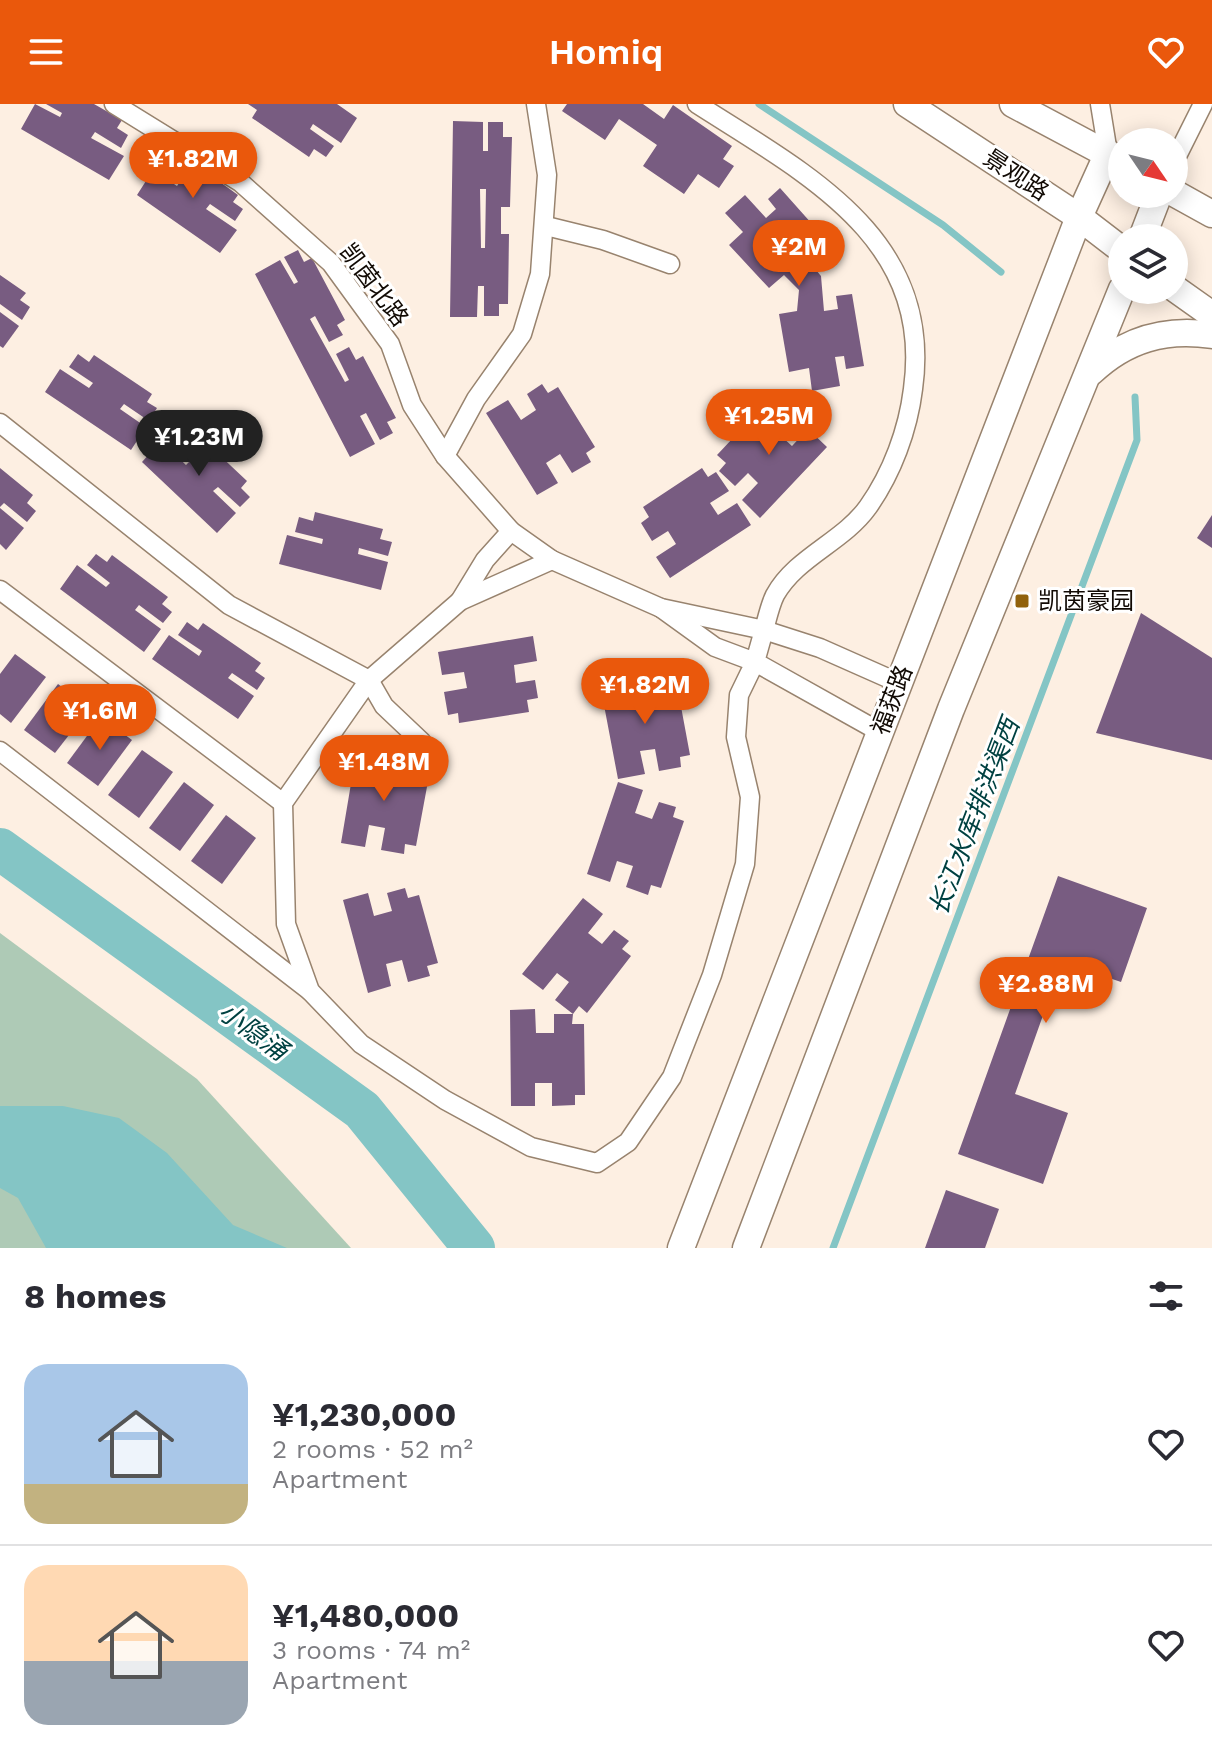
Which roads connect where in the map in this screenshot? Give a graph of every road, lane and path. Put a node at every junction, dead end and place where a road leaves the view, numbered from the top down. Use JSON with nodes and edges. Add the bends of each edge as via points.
{"nodes":[{"id":1,"x":114,"y":104,"type":"edge"},
{"id":2,"x":536,"y":104,"type":"edge"},
{"id":3,"x":697,"y":104,"type":"edge"},
{"id":4,"x":907,"y":104,"type":"edge"},
{"id":5,"x":1013,"y":104,"type":"edge"},
{"id":6,"x":1100,"y":104,"type":"edge"},
{"id":7,"x":1203,"y":104,"type":"edge"},
{"id":8,"x":1108,"y":133,"type":"edge"},
{"id":9,"x":1188,"y":134,"type":"edge"},
{"id":10,"x":1108,"y":154,"type":"edge"},
{"id":11,"x":1108,"y":169,"type":"edge"},
{"id":12,"x":1188,"y":201,"type":"edge"},
{"id":13,"x":1212,"y":214,"type":"edge"},
{"id":14,"x":1079,"y":217,"type":"junction"},
{"id":15,"x":546,"y":226,"type":"junction"},
{"id":16,"x":1108,"y":239,"type":"edge"},
{"id":17,"x":670,"y":264,"type":"dead end"},
{"id":18,"x":1188,"y":298,"type":"edge"},
{"id":19,"x":1116,"y":304,"type":"edge"},
{"id":20,"x":1212,"y":315,"type":"edge"},
{"id":21,"x":1212,"y":335,"type":"edge"},
{"id":22,"x":1086,"y":378,"type":"junction"},
{"id":23,"x":0,"y":423,"type":"edge"},
{"id":24,"x":445,"y":456,"type":"junction"},
{"id":25,"x":511,"y":531,"type":"junction"},
{"id":26,"x":552,"y":560,"type":"junction"},
{"id":27,"x":0,"y":590,"type":"edge"},
{"id":28,"x":460,"y":601,"type":"junction"},
{"id":29,"x":661,"y":608,"type":"junction"},
{"id":30,"x":764,"y":630,"type":"junction"},
{"id":31,"x":755,"y":662,"type":"junction"},
{"id":32,"x":369,"y":680,"type":"junction"},
{"id":33,"x":899,"y":683,"type":"junction"},
{"id":34,"x":880,"y":732,"type":"junction"},
{"id":35,"x":422,"y":742,"type":"dead end"},
{"id":36,"x":0,"y":751,"type":"edge"},
{"id":37,"x":283,"y":803,"type":"junction"},
{"id":38,"x":310,"y":991,"type":"junction"},
{"id":39,"x":681,"y":1248,"type":"edge"},
{"id":40,"x":746,"y":1248,"type":"edge"}],
"edges":[{"from":1,"to":24,"type":"street","name":"凯茵北路","via":[[240,182],[331,263],[390,344],[412,405]]},
{"from":2,"to":15,"type":"street","via":[[547,175]]},
{"from":3,"to":30,"type":"street","via":[[827,191],[864,226],[898,271],[914,317],[916,367],[910,416],[889,469],[867,509],[797,567],[775,596]]},
{"from":4,"to":14,"type":"street","name":"景观路"},
{"from":5,"to":10,"type":"street"},
{"from":6,"to":8,"type":"street"},
{"from":7,"to":9,"type":"street"},
{"from":11,"to":14,"type":"street","name":"福获路"},
{"from":12,"to":13,"type":"street"},
{"from":14,"to":16,"type":"street","name":"景观路"},
{"from":14,"to":33,"type":"street","name":"福获路"},
{"from":15,"to":17,"type":"street"},
{"from":15,"to":24,"type":"street","via":[[540,274],[522,334],[476,399]]},
{"from":18,"to":20,"type":"street"},
{"from":19,"to":22,"type":"street"},
{"from":21,"to":22,"type":"street","via":[[1183,331],[1132,341]]},
{"from":22,"to":40,"type":"street","via":[[951,709]]},
{"from":23,"to":32,"type":"street","via":[[229,605]]},
{"from":24,"to":25,"type":"street","name":"凯茵北路"},
{"from":25,"to":26,"type":"street","name":"凯茵北路"},
{"from":25,"to":28,"type":"street"},
{"from":26,"to":28,"type":"street"},
{"from":26,"to":29,"type":"street","name":"凯茵北路"},
{"from":27,"to":37,"type":"street"},
{"from":28,"to":32,"type":"street"},
{"from":29,"to":30,"type":"street"},
{"from":29,"to":31,"type":"street","via":[[715,647]]},
{"from":30,"to":31,"type":"street"},
{"from":30,"to":33,"type":"street"},
{"from":31,"to":34,"type":"street"},
{"from":31,"to":38,"type":"street","via":[[739,695],[736,737],[750,797],[745,864],[712,975],[672,1077],[628,1142],[597,1163],[531,1147],[445,1100],[361,1044]]},
{"from":32,"to":35,"type":"street","via":[[384,706]]},
{"from":32,"to":37,"type":"street"},
{"from":33,"to":34,"type":"street","name":"福获路"},
{"from":34,"to":39,"type":"street","name":"福获路"},
{"from":36,"to":38,"type":"street"},
{"from":37,"to":38,"type":"street","via":[[286,924]]}]}
